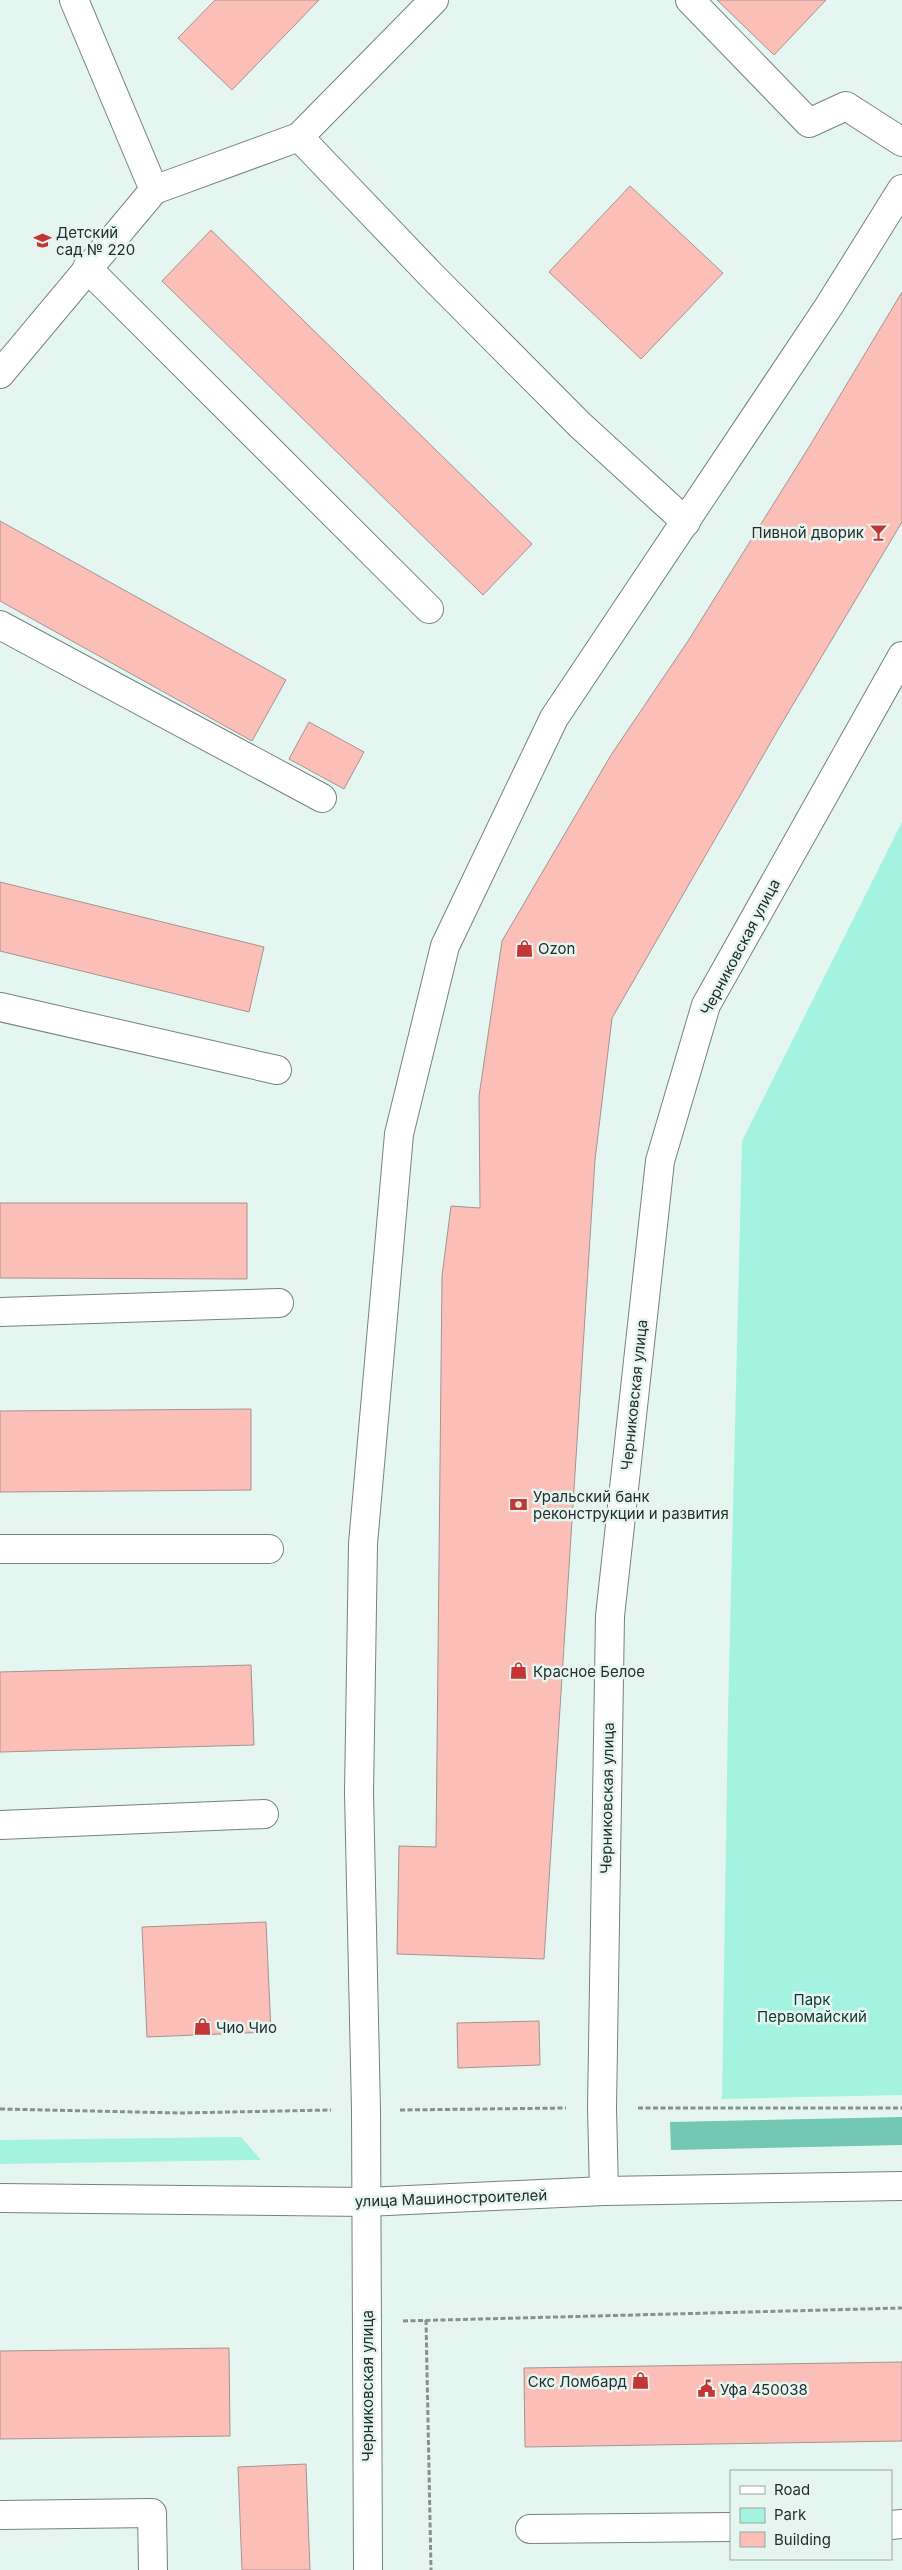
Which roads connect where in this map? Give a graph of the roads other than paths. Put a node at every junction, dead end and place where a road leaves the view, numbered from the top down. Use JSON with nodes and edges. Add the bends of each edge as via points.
{"nodes":[{"id":1,"x":74,"y":0,"type":"edge"},
{"id":2,"x":434,"y":0,"type":"edge"},
{"id":3,"x":690,"y":0,"type":"edge"},
{"id":4,"x":299,"y":136,"type":"junction"},
{"id":5,"x":902,"y":142,"type":"edge"},
{"id":6,"x":154,"y":190,"type":"junction"},
{"id":7,"x":902,"y":190,"type":"edge"},
{"id":8,"x":87,"y":268,"type":"junction"},
{"id":9,"x":0,"y":374,"type":"edge"},
{"id":10,"x":686,"y":522,"type":"junction"},
{"id":11,"x":429,"y":609,"type":"dead end"},
{"id":12,"x":0,"y":624,"type":"edge"},
{"id":13,"x":902,"y":656,"type":"edge"},
{"id":14,"x":322,"y":798,"type":"dead end"},
{"id":15,"x":0,"y":1007,"type":"edge"},
{"id":16,"x":276,"y":1070,"type":"dead end"},
{"id":17,"x":279,"y":1303,"type":"dead end"},
{"id":18,"x":0,"y":1312,"type":"edge"},
{"id":19,"x":0,"y":1549,"type":"edge"},
{"id":20,"x":269,"y":1549,"type":"dead end"},
{"id":21,"x":264,"y":1814,"type":"dead end"},
{"id":22,"x":0,"y":1825,"type":"edge"},
{"id":23,"x":902,"y":2186,"type":"edge"},
{"id":24,"x":604,"y":2191,"type":"junction"},
{"id":25,"x":0,"y":2198,"type":"edge"},
{"id":26,"x":366,"y":2202,"type":"junction"},
{"id":27,"x":0,"y":2515,"type":"edge"},
{"id":28,"x":730,"y":2527,"type":"edge"},
{"id":29,"x":530,"y":2529,"type":"dead end"},
{"id":30,"x":153,"y":2570,"type":"edge"},
{"id":31,"x":368,"y":2570,"type":"edge"}],
"edges":[{"from":1,"to":6,"type":"street"},
{"from":2,"to":4,"type":"street"},
{"from":3,"to":5,"type":"street","via":[[809,123],[846,106]]},
{"from":4,"to":6,"type":"street"},
{"from":4,"to":10,"type":"street","via":[[580,425]]},
{"from":6,"to":8,"type":"street"},
{"from":7,"to":10,"type":"street","name":"Черниковская улица"},
{"from":8,"to":9,"type":"street"},
{"from":8,"to":11,"type":"street"},
{"from":10,"to":26,"type":"street","name":"Черниковская улица","via":[[554,718],[445,946],[399,1134],[363,1544],[359,1793]]},
{"from":12,"to":14,"type":"street"},
{"from":13,"to":24,"type":"street","name":"Черниковская улица","via":[[706,1005],[660,1161],[610,1616],[602,2108]]},
{"from":15,"to":16,"type":"street"},
{"from":17,"to":18,"type":"street"},
{"from":19,"to":20,"type":"street"},
{"from":21,"to":22,"type":"street"},
{"from":23,"to":24,"type":"street","name":"улица Машиностроителей"},
{"from":24,"to":26,"type":"street","name":"улица Машиностроителей"},
{"from":25,"to":26,"type":"street","name":"улица Машиностроителей"},
{"from":26,"to":31,"type":"street","name":"Черниковская улица"},
{"from":27,"to":30,"type":"street","via":[[152,2514]]},
{"from":28,"to":29,"type":"street"}]}
